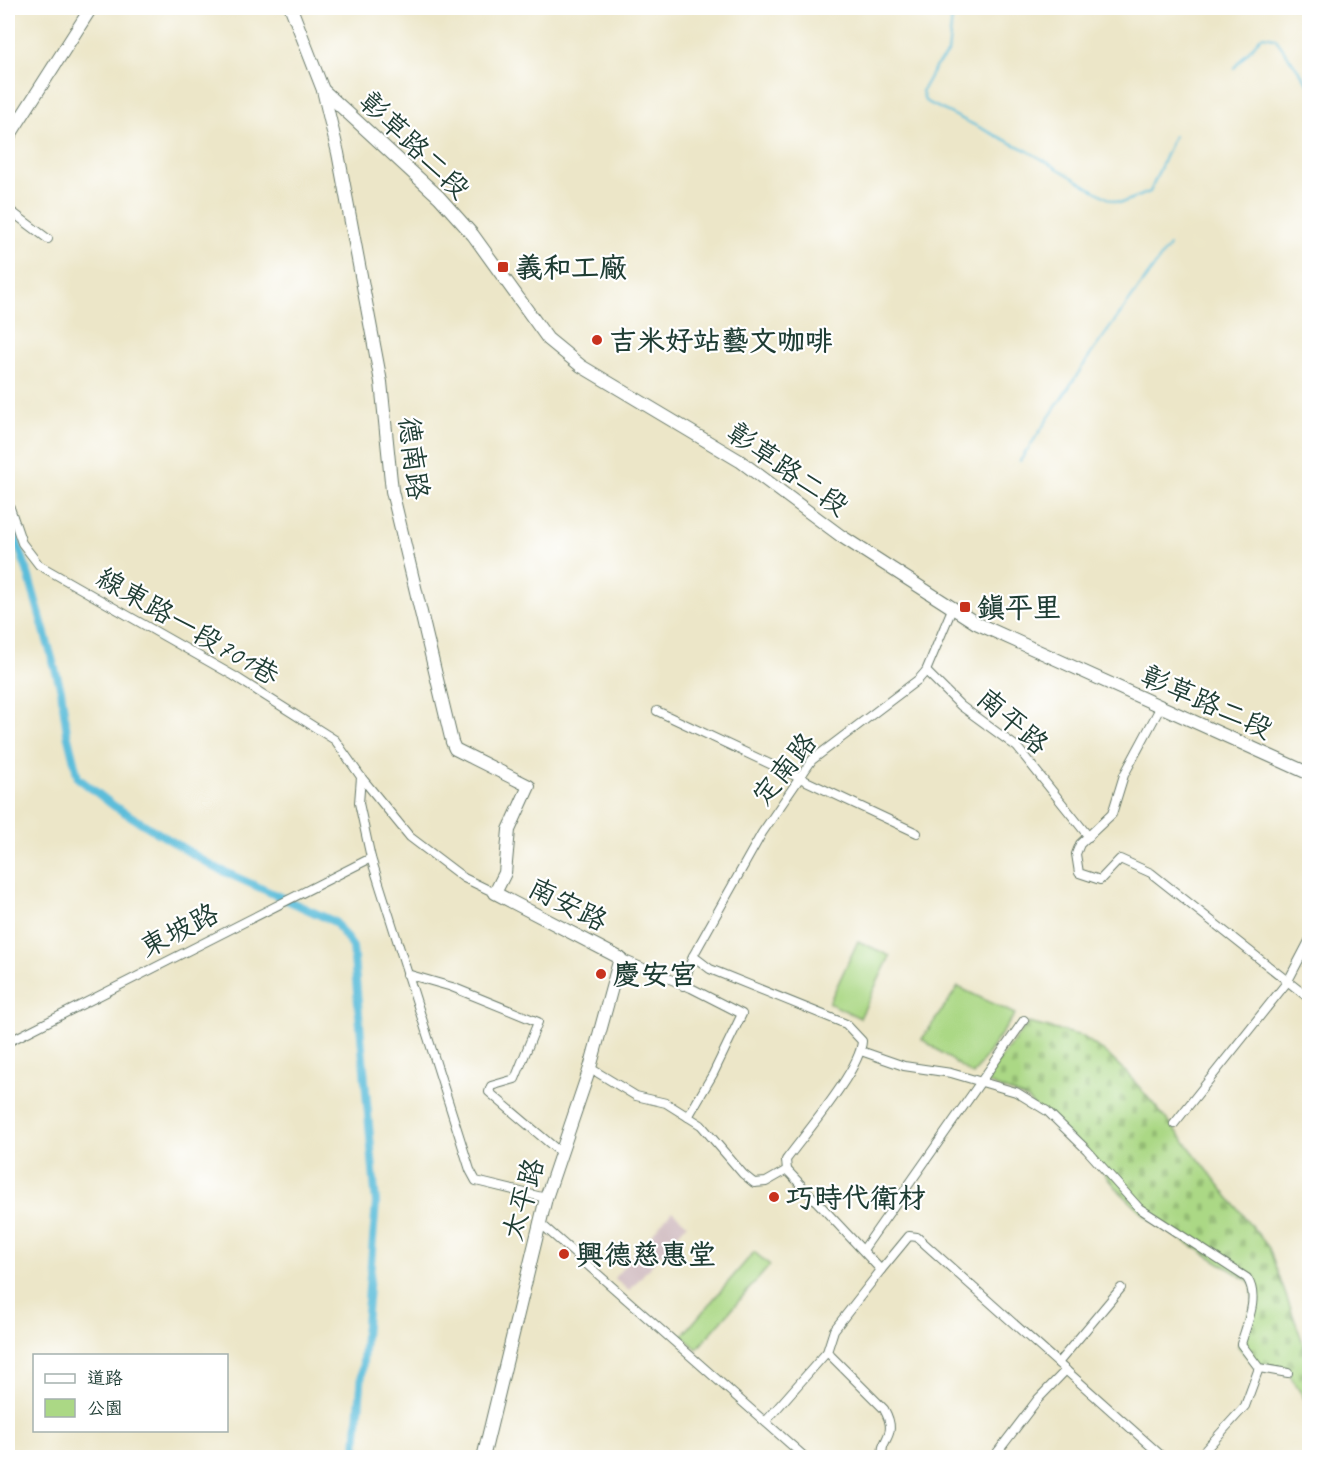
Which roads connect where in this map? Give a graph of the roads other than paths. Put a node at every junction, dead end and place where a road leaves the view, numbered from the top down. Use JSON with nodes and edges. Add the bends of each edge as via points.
{"nodes":[{"id":1,"x":91,"y":8,"type":"edge"},
{"id":2,"x":291,"y":8,"type":"edge"},
{"id":3,"x":323,"y":90,"type":"junction"},
{"id":4,"x":8,"y":138,"type":"edge"},
{"id":5,"x":8,"y":209,"type":"edge"},
{"id":6,"x":48,"y":239,"type":"dead end"},
{"id":7,"x":8,"y":502,"type":"edge"},
{"id":8,"x":952,"y":609,"type":"junction"},
{"id":9,"x":926,"y":671,"type":"junction"},
{"id":10,"x":1160,"y":708,"type":"junction"},
{"id":11,"x":657,"y":711,"type":"dead end"},
{"id":12,"x":1310,"y":774,"type":"edge"},
{"id":13,"x":361,"y":777,"type":"junction"},
{"id":14,"x":801,"y":777,"type":"junction"},
{"id":15,"x":917,"y":833,"type":"dead end"},
{"id":16,"x":1089,"y":837,"type":"junction"},
{"id":17,"x":371,"y":858,"type":"junction"},
{"id":18,"x":495,"y":893,"type":"junction"},
{"id":19,"x":1310,"y":939,"type":"edge"},
{"id":20,"x":693,"y":956,"type":"junction"},
{"id":21,"x":620,"y":958,"type":"junction"},
{"id":22,"x":407,"y":974,"type":"junction"},
{"id":23,"x":1288,"y":981,"type":"junction"},
{"id":24,"x":683,"y":986,"type":"junction"},
{"id":25,"x":1310,"y":999,"type":"edge"},
{"id":26,"x":1024,"y":1020,"type":"dead end"},
{"id":27,"x":8,"y":1042,"type":"edge"},
{"id":28,"x":861,"y":1051,"type":"junction"},
{"id":29,"x":590,"y":1068,"type":"junction"},
{"id":30,"x":981,"y":1081,"type":"junction"},
{"id":31,"x":688,"y":1117,"type":"junction"},
{"id":32,"x":1174,"y":1124,"type":"dead end"},
{"id":33,"x":561,"y":1153,"type":"junction"},
{"id":34,"x":787,"y":1170,"type":"junction"},
{"id":35,"x":546,"y":1198,"type":"junction"},
{"id":36,"x":540,"y":1223,"type":"junction"},
{"id":37,"x":863,"y":1250,"type":"junction"},
{"id":38,"x":881,"y":1270,"type":"junction"},
{"id":39,"x":1122,"y":1288,"type":"dead end"},
{"id":40,"x":827,"y":1352,"type":"junction"},
{"id":41,"x":1058,"y":1363,"type":"junction"},
{"id":42,"x":1259,"y":1368,"type":"junction"},
{"id":43,"x":1066,"y":1370,"type":"junction"},
{"id":44,"x":1288,"y":1373,"type":"dead end"},
{"id":45,"x":766,"y":1421,"type":"junction"},
{"id":46,"x":483,"y":1458,"type":"edge"},
{"id":47,"x":806,"y":1458,"type":"edge"},
{"id":48,"x":883,"y":1458,"type":"edge"},
{"id":49,"x":993,"y":1458,"type":"edge"},
{"id":50,"x":1164,"y":1458,"type":"edge"},
{"id":51,"x":1198,"y":1458,"type":"edge"}],
"edges":[{"from":1,"to":4,"type":"street"},
{"from":2,"to":3,"type":"street","name":"德南路"},
{"from":3,"to":8,"type":"street","name":"彰草路二段","via":[[453,213],[561,351],[740,462],[848,541]]},
{"from":3,"to":18,"type":"street","name":"德南路","via":[[381,382],[392,491],[452,742],[455,749],[529,786],[509,830],[505,873]]},
{"from":5,"to":6,"type":"street"},
{"from":7,"to":13,"type":"street","name":"線東路一段701巷","via":[[22,543],[39,565],[234,676],[335,740]]},
{"from":8,"to":9,"type":"street","name":"定南路"},
{"from":8,"to":10,"type":"street","name":"彰草路二段"},
{"from":9,"to":14,"type":"street","name":"定南路","via":[[889,704],[821,751]]},
{"from":9,"to":16,"type":"street","name":"南平路","via":[[961,706],[1017,747]]},
{"from":10,"to":12,"type":"street","name":"彰草路二段"},
{"from":10,"to":16,"type":"street","via":[[1124,775],[1112,814]]},
{"from":11,"to":14,"type":"street"},
{"from":13,"to":17,"type":"street","via":[[359,803]]},
{"from":13,"to":18,"type":"street","name":"線東路一段701巷","via":[[410,837],[464,878]]},
{"from":14,"to":15,"type":"street"},
{"from":14,"to":20,"type":"street","name":"定南路","via":[[762,833]]},
{"from":16,"to":23,"type":"street","via":[[1076,854],[1079,873],[1100,880],[1120,860],[1151,873]]},
{"from":17,"to":22,"type":"street"},
{"from":17,"to":27,"type":"street","name":"東坡路"},
{"from":18,"to":21,"type":"street","name":"南安路"},
{"from":19,"to":23,"type":"street"},
{"from":20,"to":24,"type":"street","name":"定南路"},
{"from":20,"to":28,"type":"street","via":[[710,969],[846,1024],[862,1041]]},
{"from":21,"to":24,"type":"street"},
{"from":21,"to":29,"type":"street","name":"太平路"},
{"from":22,"to":33,"type":"street","via":[[452,987],[538,1022],[515,1079],[491,1086],[489,1092]]},
{"from":22,"to":35,"type":"street","via":[[476,1181]]},
{"from":23,"to":25,"type":"street"},
{"from":23,"to":32,"type":"street"},
{"from":24,"to":31,"type":"street","via":[[741,1014]]},
{"from":26,"to":30,"type":"street"},
{"from":28,"to":30,"type":"street","via":[[904,1066]]},
{"from":28,"to":34,"type":"street","via":[[834,1096],[786,1160]]},
{"from":29,"to":31,"type":"street","via":[[636,1096],[666,1103]]},
{"from":29,"to":33,"type":"street","name":"太平路"},
{"from":30,"to":37,"type":"street"},
{"from":30,"to":42,"type":"street","via":[[1016,1092],[1047,1111],[1139,1208],[1247,1278],[1254,1299],[1241,1344]]},
{"from":31,"to":34,"type":"street","via":[[701,1125],[754,1183],[766,1182]]},
{"from":33,"to":35,"type":"street","name":"太平路"},
{"from":34,"to":37,"type":"street"},
{"from":35,"to":36,"type":"street","name":"太平路"},
{"from":36,"to":45,"type":"street"},
{"from":36,"to":46,"type":"street","name":"太平路"},
{"from":37,"to":38,"type":"street"},
{"from":38,"to":40,"type":"street","via":[[834,1330]]},
{"from":38,"to":41,"type":"street","via":[[909,1236],[917,1237]]},
{"from":39,"to":41,"type":"street"},
{"from":40,"to":45,"type":"street"},
{"from":40,"to":48,"type":"street","via":[[884,1409],[890,1420],[892,1428],[883,1447]]},
{"from":41,"to":43,"type":"street"},
{"from":42,"to":44,"type":"street"},
{"from":42,"to":51,"type":"street","via":[[1245,1406]]},
{"from":43,"to":49,"type":"street","via":[[1038,1399]]},
{"from":43,"to":50,"type":"street"},
{"from":45,"to":47,"type":"street"}]}
